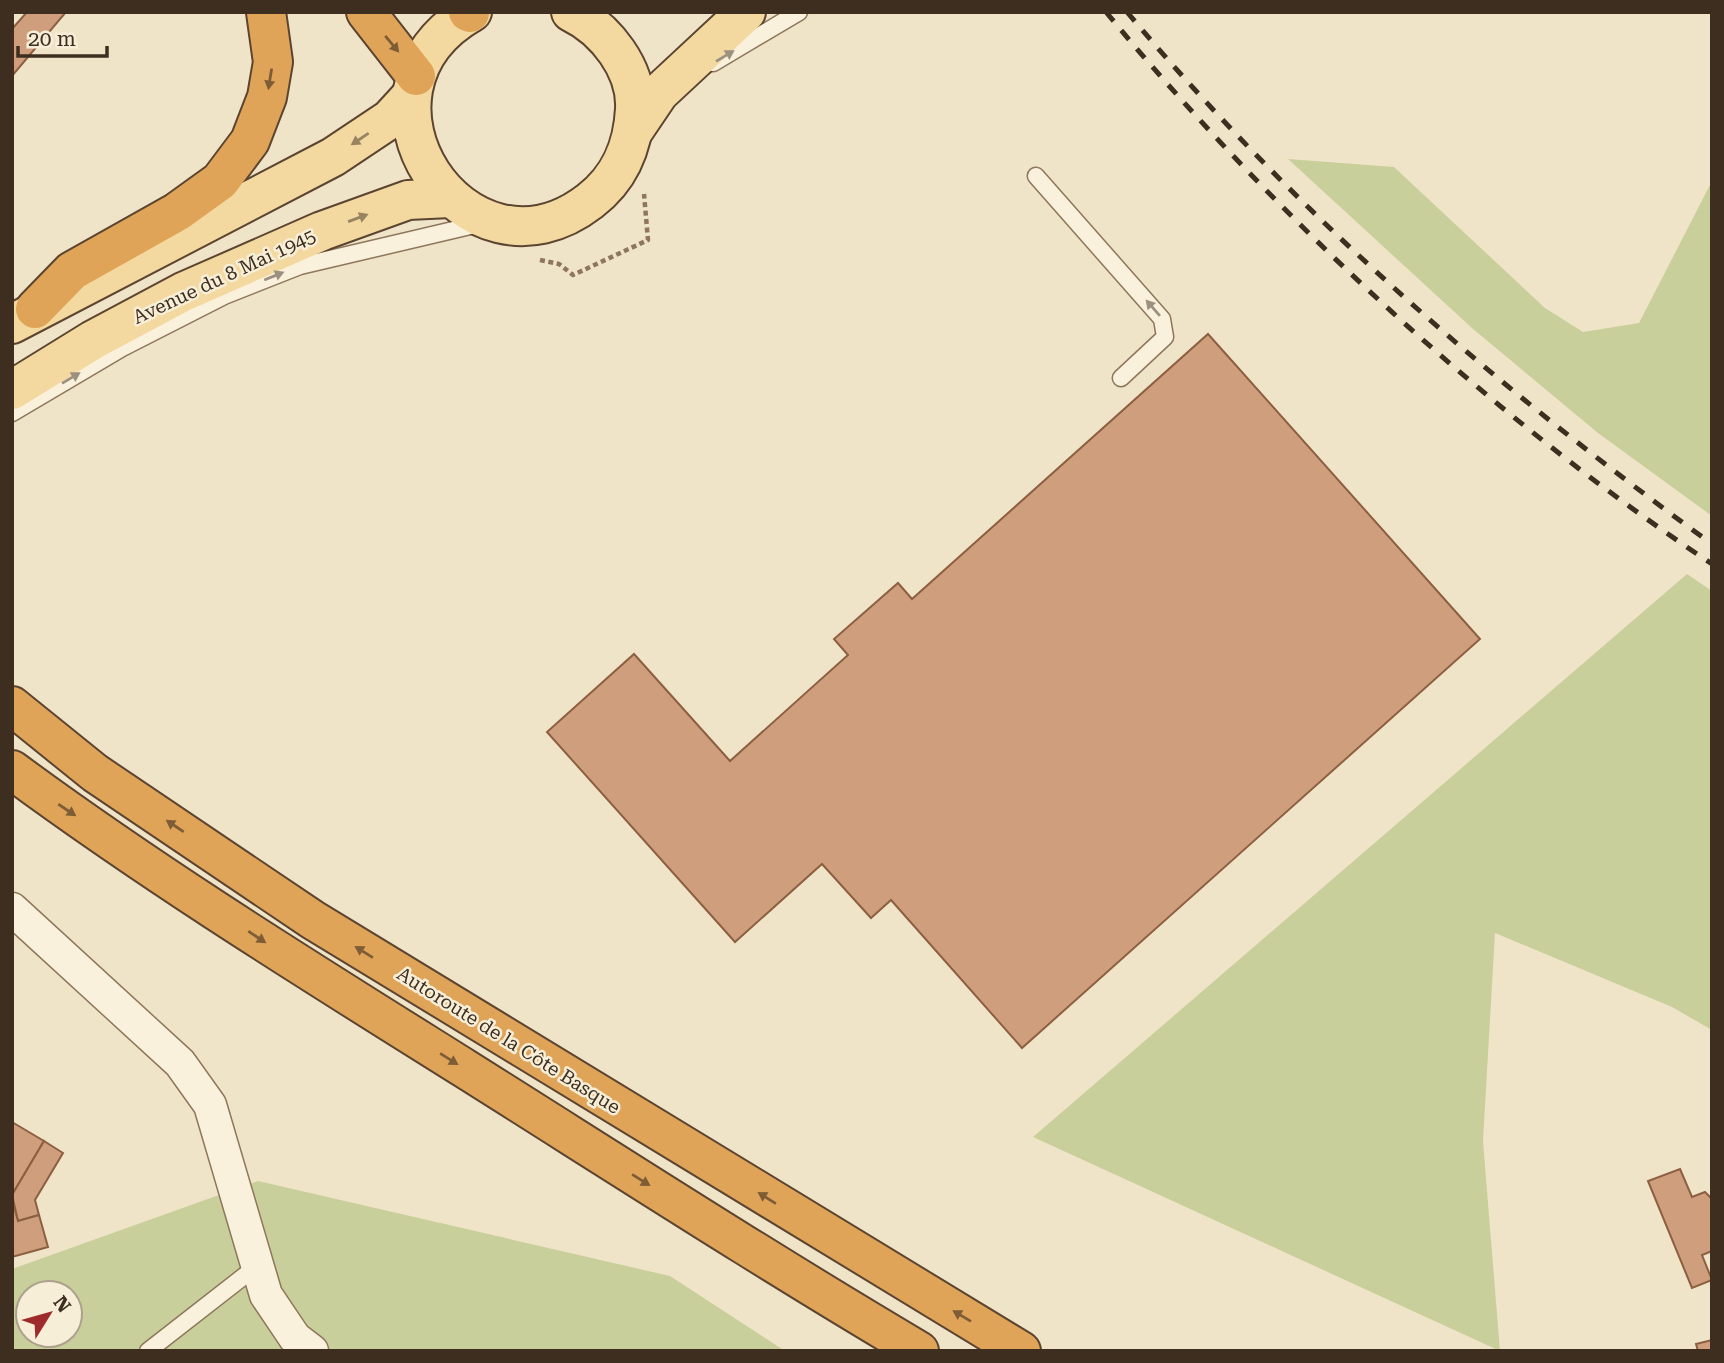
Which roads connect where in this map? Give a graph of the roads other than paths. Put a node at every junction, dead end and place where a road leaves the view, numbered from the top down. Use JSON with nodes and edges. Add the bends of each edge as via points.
{"nodes":[{"id":1,"x":266,"y":12,"type":"edge"},
{"id":2,"x":366,"y":12,"type":"edge"},
{"id":3,"x":470,"y":12,"type":"edge"},
{"id":4,"x":746,"y":12,"type":"edge"},
{"id":5,"x":799,"y":12,"type":"edge"},
{"id":6,"x":586,"y":14,"type":"edge"},
{"id":7,"x":414,"y":86,"type":"junction"},
{"id":8,"x":634,"y":130,"type":"junction"},
{"id":9,"x":1036,"y":176,"type":"dead end"},
{"id":10,"x":450,"y":198,"type":"junction"},
{"id":11,"x":492,"y":221,"type":"junction"},
{"id":12,"x":24,"y":316,"type":"edge"},
{"id":13,"x":1121,"y":378,"type":"dead end"},
{"id":14,"x":12,"y":390,"type":"edge"},
{"id":15,"x":12,"y":413,"type":"edge"},
{"id":16,"x":12,"y":706,"type":"edge"},
{"id":17,"x":12,"y":770,"type":"edge"},
{"id":18,"x":12,"y":909,"type":"edge"},
{"id":19,"x":257,"y":1266,"type":"junction"},
{"id":20,"x":148,"y":1351,"type":"edge"},
{"id":21,"x":312,"y":1351,"type":"edge"},
{"id":22,"x":919,"y":1351,"type":"edge"},
{"id":23,"x":1021,"y":1351,"type":"edge"}],
"edges":[{"from":1,"to":12,"type":"highway","one_way":true,"via":[[273,62],[268,97],[250,141],[220,181],[177,212],[72,271]]},
{"from":2,"to":7,"type":"highway","one_way":true},
{"from":3,"to":7,"type":"main road","via":[[435,43]]},
{"from":4,"to":8,"type":"main road","via":[[659,93]]},
{"from":8,"to":5,"type":"lane","one_way":true,"via":[[698,72]]},
{"from":6,"to":8,"type":"main road","via":[[620,55],[630,79]]},
{"from":7,"to":10,"type":"main road","via":[[411,123],[417,151],[430,176]]},
{"from":7,"to":12,"type":"main road","one_way":true,"via":[[390,119],[334,157]]},
{"from":8,"to":11,"type":"main road","via":[[626,159],[605,190],[576,212],[541,224]]},
{"from":13,"to":9,"type":"lane","one_way":true,"via":[[1165,337],[1162,318]]},
{"from":10,"to":11,"type":"main road"},
{"from":14,"to":10,"type":"main road","name":"Avenue du 8 Mai 1945","one_way":true,"via":[[183,292],[322,231],[408,200]]},
{"from":15,"to":11,"type":"lane","one_way":true,"via":[[122,348],[224,296],[300,266]]},
{"from":23,"to":16,"type":"highway","name":"Autoroute de la Côte Basque","one_way":true,"via":[[313,920],[96,772]]},
{"from":17,"to":22,"type":"highway","one_way":true,"via":[[287,957]]},
{"from":18,"to":19,"type":"street","via":[[180,1063],[209,1105]]},
{"from":19,"to":20,"type":"lane"},
{"from":19,"to":21,"type":"street","via":[[266,1295],[295,1338]]}]}
